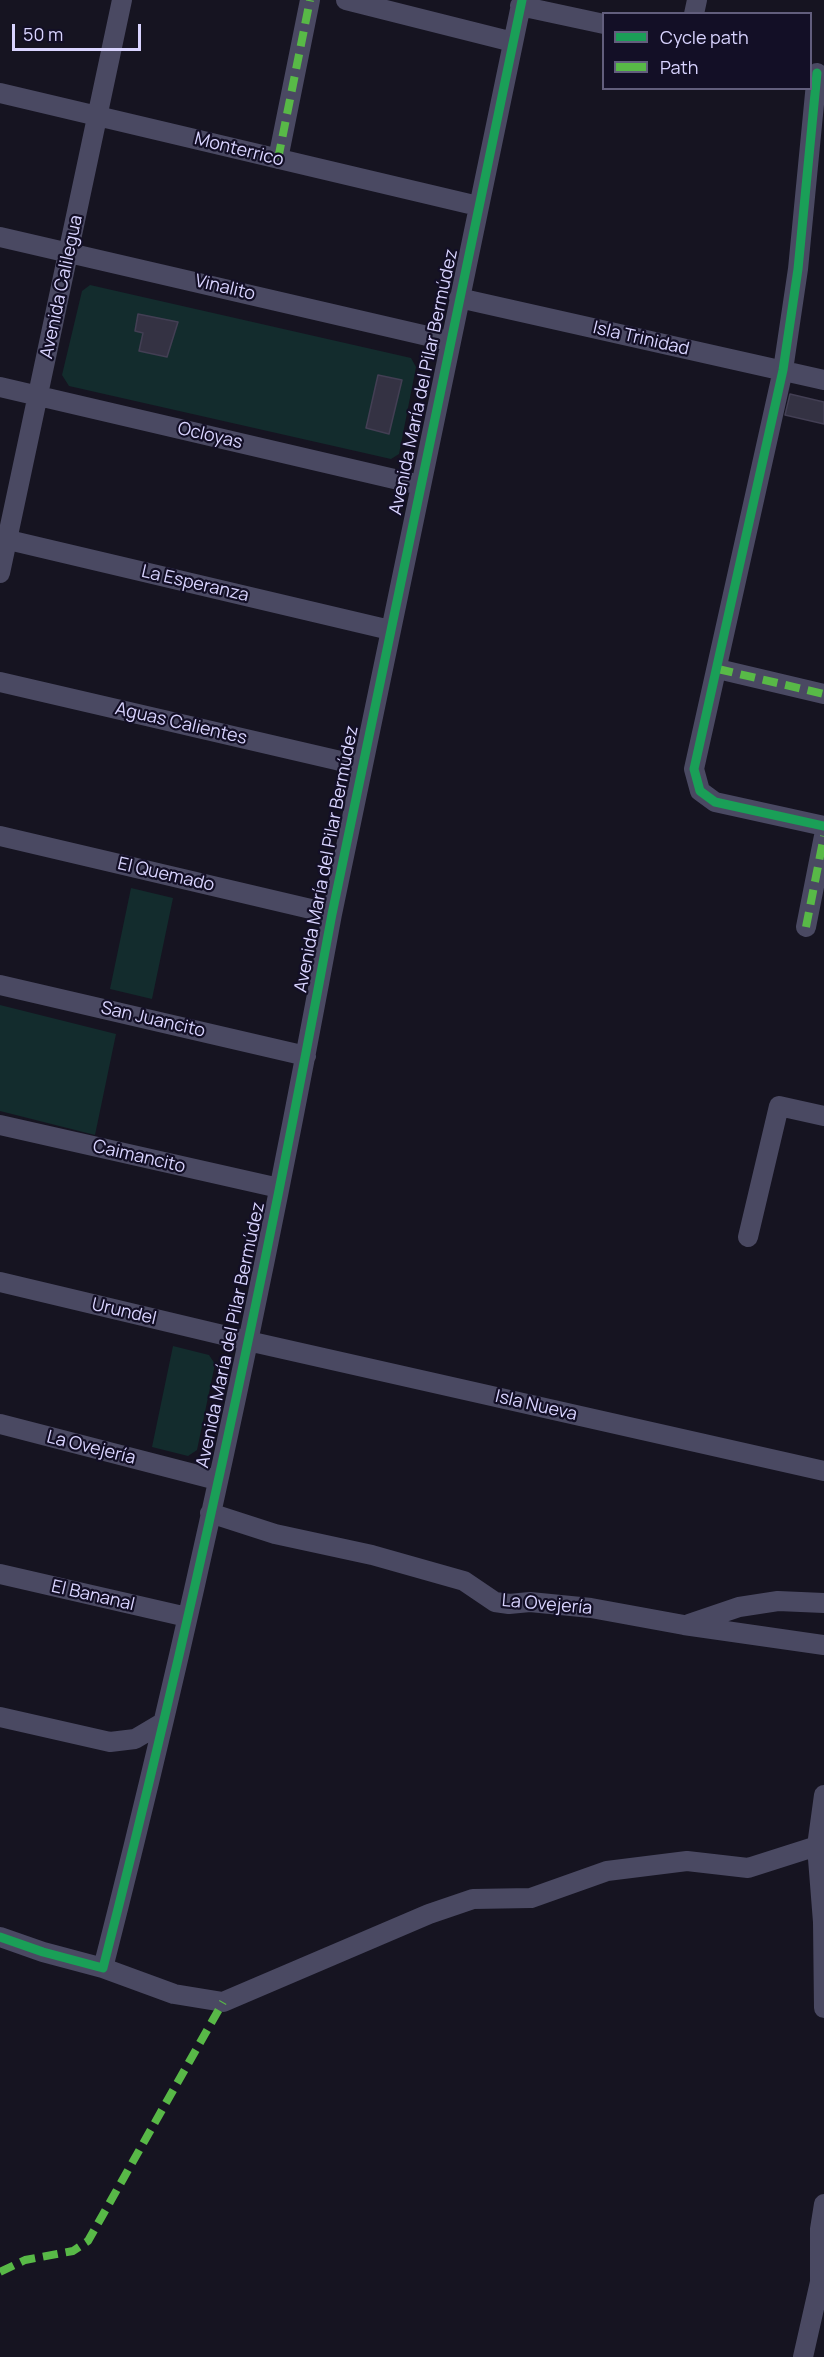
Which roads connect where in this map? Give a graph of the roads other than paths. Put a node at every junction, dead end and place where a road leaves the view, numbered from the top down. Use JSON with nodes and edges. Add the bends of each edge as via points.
{"nodes":[{"id":1,"x":122,"y":0,"type":"edge"},
{"id":2,"x":310,"y":0,"type":"edge"},
{"id":3,"x":346,"y":0,"type":"edge"},
{"id":4,"x":521,"y":3,"type":"edge"},
{"id":5,"x":602,"y":24,"type":"edge"},
{"id":6,"x":513,"y":42,"type":"junction"},
{"id":7,"x":817,"y":73,"type":"edge"},
{"id":8,"x":0,"y":93,"type":"edge"},
{"id":9,"x":97,"y":115,"type":"junction"},
{"id":10,"x":278,"y":159,"type":"junction"},
{"id":11,"x":478,"y":206,"type":"junction"},
{"id":12,"x":0,"y":237,"type":"edge"},
{"id":13,"x":69,"y":252,"type":"junction"},
{"id":14,"x":459,"y":298,"type":"junction"},
{"id":15,"x":449,"y":341,"type":"junction"},
{"id":16,"x":783,"y":370,"type":"junction"},
{"id":17,"x":824,"y":380,"type":"edge"},
{"id":18,"x":0,"y":387,"type":"edge"},
{"id":19,"x":39,"y":395,"type":"junction"},
{"id":20,"x":420,"y":485,"type":"junction"},
{"id":21,"x":3,"y":539,"type":"edge"},
{"id":22,"x":0,"y":573,"type":"edge"},
{"id":23,"x":390,"y":630,"type":"junction"},
{"id":24,"x":718,"y":669,"type":"junction"},
{"id":25,"x":0,"y":682,"type":"edge"},
{"id":26,"x":824,"y":694,"type":"edge"},
{"id":27,"x":362,"y":766,"type":"junction"},
{"id":28,"x":824,"y":826,"type":"edge"},
{"id":29,"x":0,"y":836,"type":"edge"},
{"id":30,"x":824,"y":836,"type":"edge"},
{"id":31,"x":332,"y":914,"type":"junction"},
{"id":32,"x":806,"y":927,"type":"dead end"},
{"id":33,"x":0,"y":985,"type":"edge"},
{"id":34,"x":306,"y":1056,"type":"junction"},
{"id":35,"x":824,"y":1116,"type":"edge"},
{"id":36,"x":0,"y":1125,"type":"edge"},
{"id":37,"x":279,"y":1188,"type":"junction"},
{"id":38,"x":748,"y":1237,"type":"dead end"},
{"id":39,"x":0,"y":1282,"type":"edge"},
{"id":40,"x":248,"y":1341,"type":"junction"},
{"id":41,"x":0,"y":1425,"type":"edge"},
{"id":42,"x":824,"y":1471,"type":"edge"},
{"id":43,"x":217,"y":1480,"type":"junction"},
{"id":44,"x":210,"y":1513,"type":"junction"},
{"id":45,"x":0,"y":1574,"type":"edge"},
{"id":46,"x":824,"y":1603,"type":"edge"},
{"id":47,"x":187,"y":1617,"type":"junction"},
{"id":48,"x":684,"y":1625,"type":"junction"},
{"id":49,"x":824,"y":1645,"type":"edge"},
{"id":50,"x":0,"y":1717,"type":"edge"},
{"id":51,"x":162,"y":1723,"type":"junction"},
{"id":52,"x":824,"y":1795,"type":"edge"},
{"id":53,"x":817,"y":1846,"type":"junction"},
{"id":54,"x":0,"y":1937,"type":"edge"},
{"id":55,"x":103,"y":1968,"type":"junction"},
{"id":56,"x":824,"y":2008,"type":"edge"},
{"id":57,"x":824,"y":2204,"type":"edge"},
{"id":58,"x":803,"y":2357,"type":"edge"}],
"edges":[{"from":1,"to":9,"type":"street","name":"Avenida Calilegua"},
{"from":2,"to":10,"type":"street"},
{"from":3,"to":6,"type":"street"},
{"from":4,"to":5,"type":"street"},
{"from":4,"to":6,"type":"street","name":"Avenida María del Pilar Bermúdez"},
{"from":6,"to":11,"type":"street","name":"Avenida María del Pilar Bermúdez"},
{"from":7,"to":16,"type":"street","via":[[798,269]]},
{"from":8,"to":9,"type":"street","name":"Monterrico"},
{"from":9,"to":10,"type":"street","name":"Monterrico"},
{"from":9,"to":13,"type":"street","name":"Avenida Calilegua"},
{"from":10,"to":11,"type":"street","name":"Monterrico"},
{"from":11,"to":14,"type":"street","name":"Avenida María del Pilar Bermúdez"},
{"from":12,"to":13,"type":"street","name":"Vinalito"},
{"from":13,"to":15,"type":"street","name":"Vinalito"},
{"from":13,"to":19,"type":"street","name":"Avenida Calilegua"},
{"from":14,"to":15,"type":"street","name":"Avenida María del Pilar Bermúdez"},
{"from":14,"to":16,"type":"street","name":"Isla Trinidad"},
{"from":15,"to":20,"type":"street","name":"Avenida María del Pilar Bermúdez"},
{"from":16,"to":17,"type":"street","name":"Isla Trinidad"},
{"from":16,"to":24,"type":"street"},
{"from":18,"to":19,"type":"street","name":"Ocloyas"},
{"from":19,"to":20,"type":"street","name":"Ocloyas"},
{"from":19,"to":21,"type":"street","name":"Avenida Calilegua"},
{"from":20,"to":23,"type":"street","name":"Avenida María del Pilar Bermúdez"},
{"from":21,"to":22,"type":"street","name":"Avenida Calilegua"},
{"from":21,"to":23,"type":"street","name":"La Esperanza"},
{"from":23,"to":27,"type":"street","name":"Avenida María del Pilar Bermúdez"},
{"from":24,"to":26,"type":"street"},
{"from":24,"to":28,"type":"street","via":[[694,769],[700,791],[715,802]]},
{"from":25,"to":27,"type":"street","name":"Aguas Calientes"},
{"from":27,"to":31,"type":"street","name":"Avenida María del Pilar Bermúdez"},
{"from":29,"to":31,"type":"street","name":"El Quemado"},
{"from":30,"to":32,"type":"street"},
{"from":31,"to":34,"type":"street","name":"Avenida María del Pilar Bermúdez"},
{"from":33,"to":34,"type":"street","name":"San Juancito"},
{"from":34,"to":37,"type":"street","name":"Avenida María del Pilar Bermúdez"},
{"from":35,"to":38,"type":"street","via":[[779,1106]]},
{"from":36,"to":37,"type":"street","name":"Caimancito"},
{"from":37,"to":40,"type":"street","name":"Avenida María del Pilar Bermúdez"},
{"from":39,"to":40,"type":"street","name":"Urundel"},
{"from":40,"to":42,"type":"street","name":"Isla Nueva"},
{"from":40,"to":43,"type":"street","name":"Avenida María del Pilar Bermúdez"},
{"from":41,"to":43,"type":"street","name":"La Ovejería"},
{"from":43,"to":44,"type":"street","name":"Avenida María del Pilar Bermúdez"},
{"from":44,"to":47,"type":"street","name":"Avenida María del Pilar Bermúdez"},
{"from":44,"to":48,"type":"street","name":"La Ovejería","via":[[275,1534],[372,1555],[464,1581],[495,1602],[591,1608]]},
{"from":45,"to":47,"type":"street","name":"El Bananal"},
{"from":46,"to":48,"type":"street","via":[[768,1602]]},
{"from":47,"to":51,"type":"street","name":"Avenida María del Pilar Bermúdez"},
{"from":48,"to":49,"type":"street","name":"La Ovejería"},
{"from":50,"to":51,"type":"street","via":[[110,1742],[135,1739]]},
{"from":51,"to":55,"type":"street","name":"Avenida María del Pilar Bermúdez"},
{"from":52,"to":53,"type":"street"},
{"from":53,"to":55,"type":"street","via":[[748,1868],[687,1861],[607,1871],[531,1898],[473,1899],[223,2002],[174,1994]]},
{"from":53,"to":56,"type":"street"},
{"from":54,"to":55,"type":"street"},
{"from":57,"to":58,"type":"street","via":[[820,2282]]}]}
